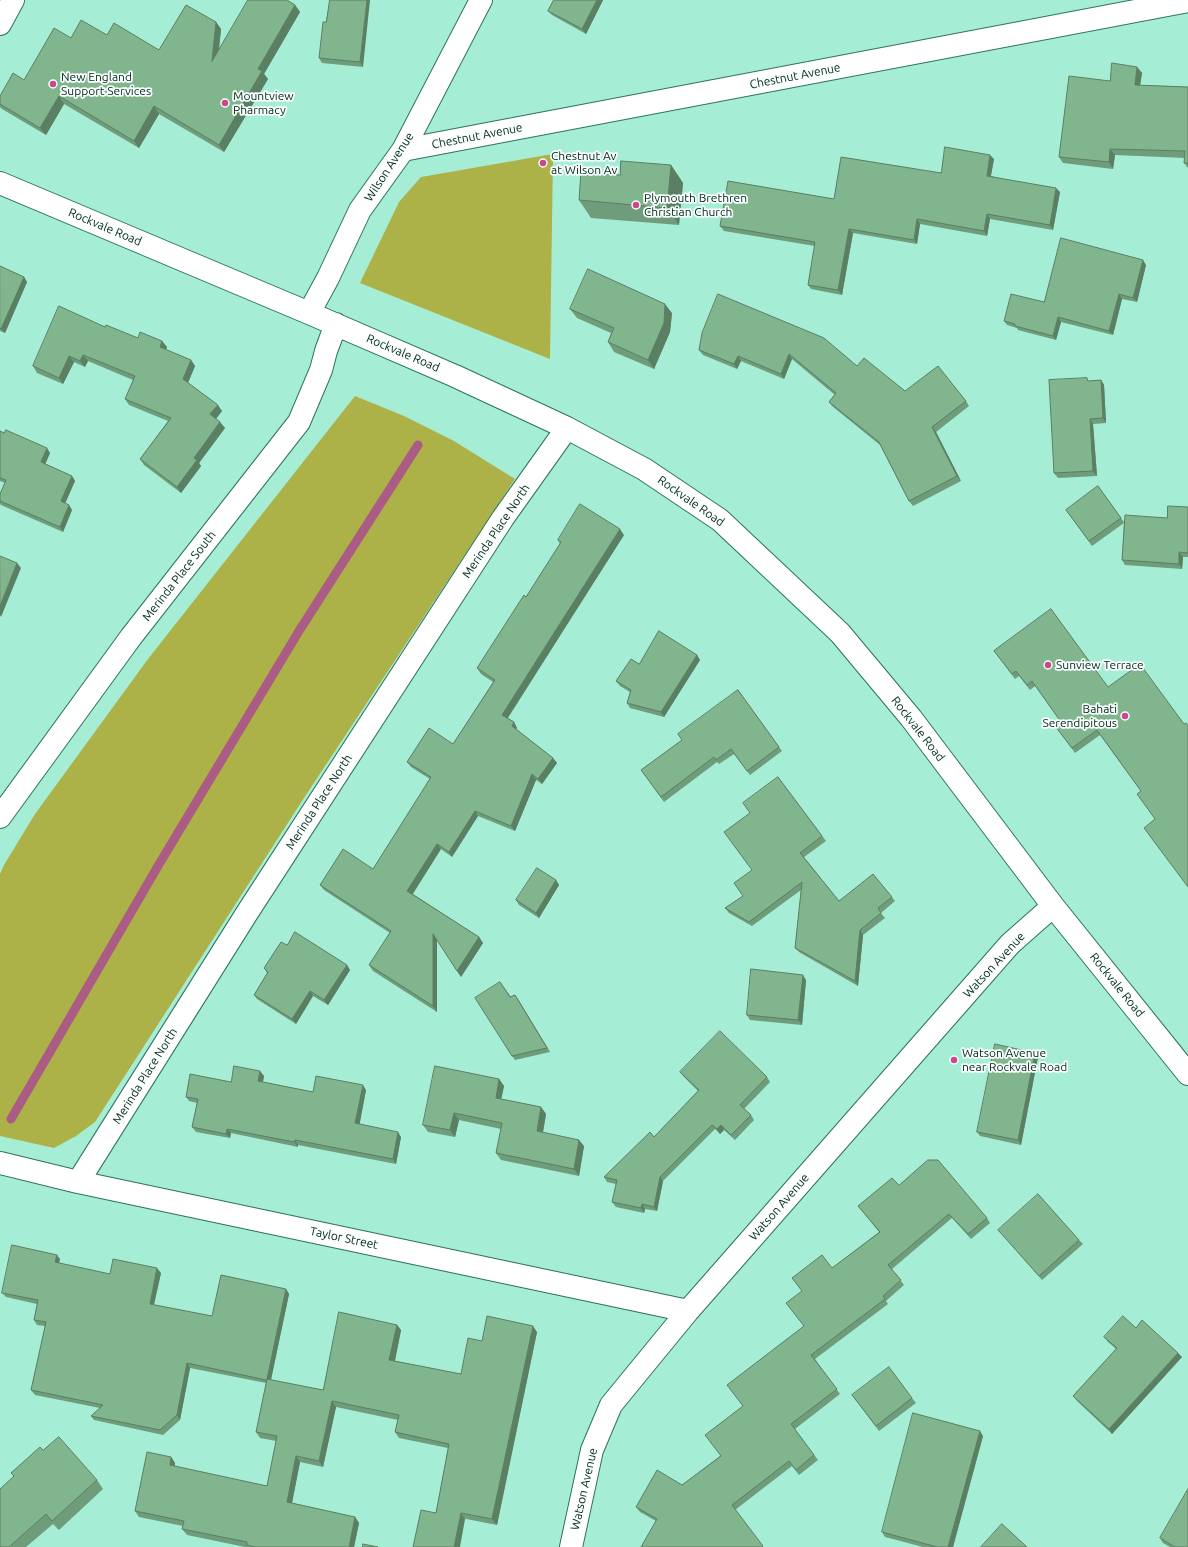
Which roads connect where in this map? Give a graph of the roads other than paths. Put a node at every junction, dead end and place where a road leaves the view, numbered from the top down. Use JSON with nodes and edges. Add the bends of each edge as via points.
{"nodes":[{"id":1,"x":13,"y":0,"type":"edge"},
{"id":2,"x":480,"y":0,"type":"edge"},
{"id":3,"x":1188,"y":2,"type":"edge"},
{"id":4,"x":0,"y":24,"type":"edge"},
{"id":5,"x":403,"y":150,"type":"junction"},
{"id":6,"x":0,"y":183,"type":"edge"},
{"id":7,"x":309,"y":312,"type":"junction"},
{"id":8,"x":336,"y":324,"type":"junction"},
{"id":9,"x":567,"y":428,"type":"junction"},
{"id":10,"x":0,"y":817,"type":"edge"},
{"id":11,"x":1053,"y":906,"type":"junction"},
{"id":12,"x":1188,"y":1074,"type":"edge"},
{"id":13,"x":0,"y":1163,"type":"edge"},
{"id":14,"x":78,"y":1182,"type":"junction"},
{"id":15,"x":688,"y":1311,"type":"junction"},
{"id":16,"x":571,"y":1547,"type":"edge"}],
"edges":[{"from":1,"to":4,"type":"street"},
{"from":2,"to":5,"type":"street","name":"Wilson Avenue"},
{"from":3,"to":5,"type":"street","name":"Chestnut Avenue"},
{"from":5,"to":7,"type":"street","name":"Wilson Avenue","via":[[360,210]]},
{"from":6,"to":7,"type":"street","name":"Rockvale Road"},
{"from":7,"to":8,"type":"street","name":"Rockvale Road"},
{"from":8,"to":9,"type":"street","name":"Rockvale Road"},
{"from":8,"to":10,"type":"street","name":"Merinda Place South","via":[[321,370],[299,422],[131,637]]},
{"from":9,"to":11,"type":"street","name":"Rockvale Road","via":[[644,469],[720,520],[840,633],[911,718]]},
{"from":9,"to":14,"type":"street","name":"Merinda Place North","via":[[494,531],[247,912]]},
{"from":11,"to":12,"type":"street","name":"Rockvale Road"},
{"from":11,"to":15,"type":"street","name":"Watson Avenue","via":[[1010,944]]},
{"from":13,"to":14,"type":"street","name":"Taylor Street"},
{"from":14,"to":15,"type":"street","name":"Taylor Street"},
{"from":15,"to":16,"type":"street","name":"Watson Avenue","via":[[612,1405],[592,1450]]}]}
